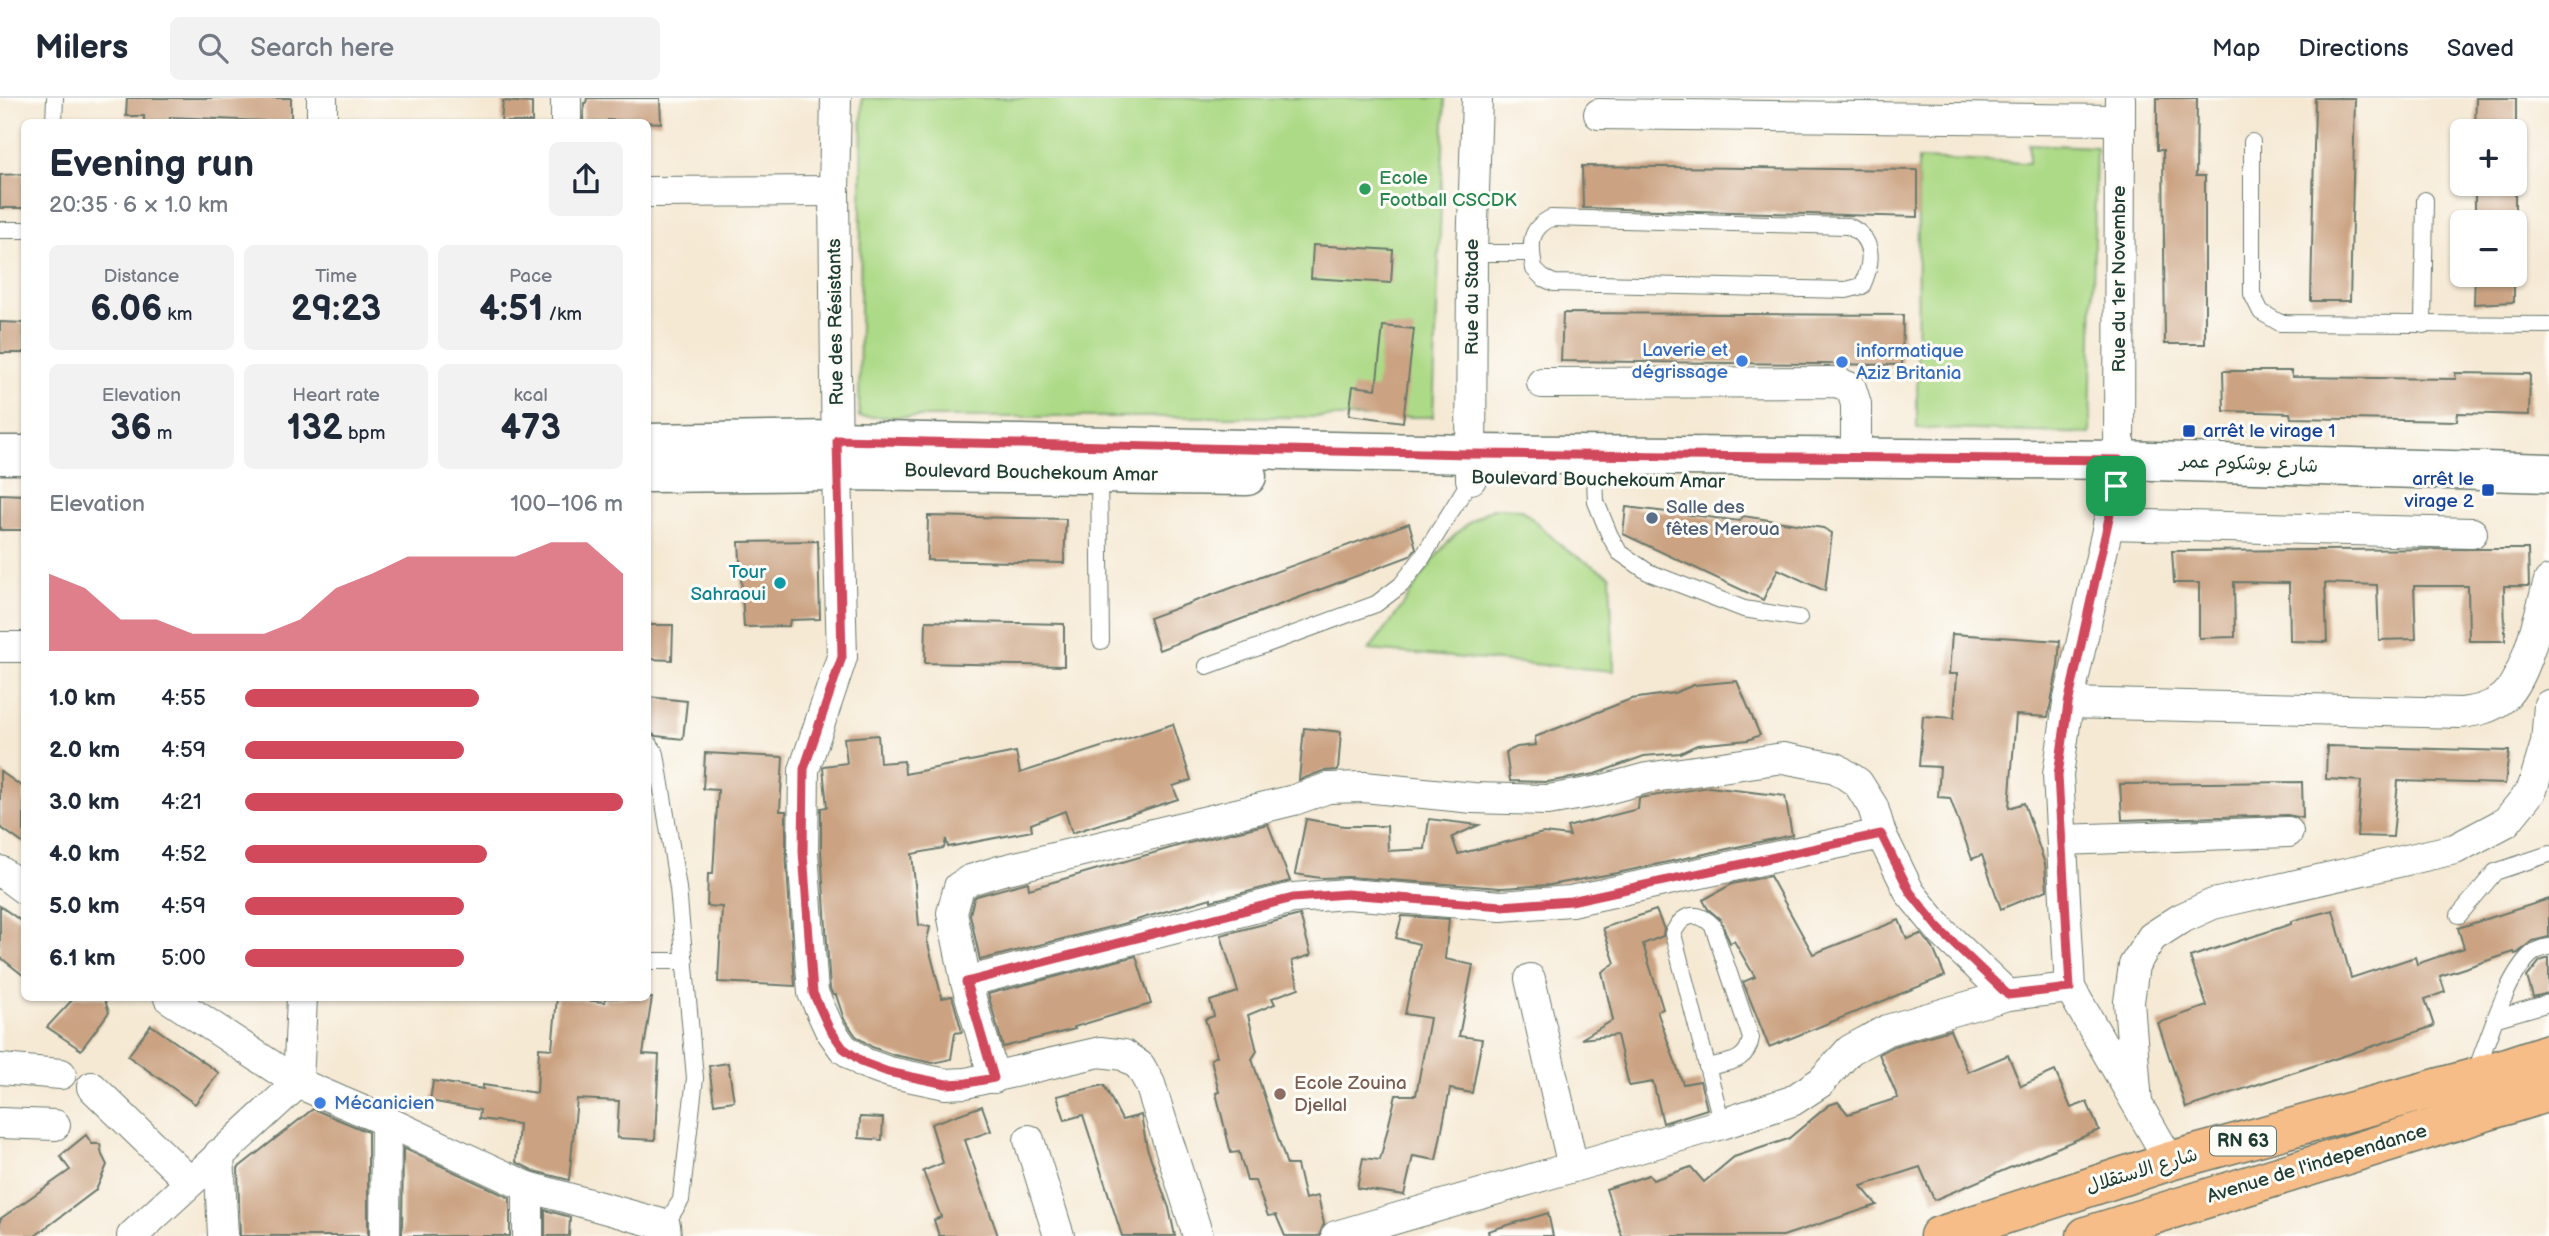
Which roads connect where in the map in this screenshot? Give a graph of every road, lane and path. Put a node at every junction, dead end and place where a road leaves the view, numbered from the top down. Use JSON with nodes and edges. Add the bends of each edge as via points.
{"nodes":[{"id":1,"x":55,"y":98,"type":"edge"},
{"id":2,"x":322,"y":98,"type":"edge"},
{"id":3,"x":566,"y":98,"type":"edge"},
{"id":4,"x":836,"y":98,"type":"edge"},
{"id":5,"x":1477,"y":98,"type":"edge"},
{"id":6,"x":2120,"y":109,"type":"edge"},
{"id":7,"x":1599,"y":114,"type":"dead end"},
{"id":8,"x":54,"y":119,"type":"edge"},
{"id":9,"x":322,"y":119,"type":"edge"},
{"id":10,"x":566,"y":119,"type":"edge"},
{"id":11,"x":2252,"y":142,"type":"dead end"},
{"id":12,"x":834,"y":191,"type":"junction"},
{"id":13,"x":651,"y":192,"type":"edge"},
{"id":14,"x":2425,"y":200,"type":"dead end"},
{"id":15,"x":0,"y":230,"type":"edge"},
{"id":16,"x":21,"y":230,"type":"edge"},
{"id":17,"x":1472,"y":253,"type":"junction"},
{"id":18,"x":1532,"y":253,"type":"junction"},
{"id":19,"x":2423,"y":325,"type":"junction"},
{"id":20,"x":2549,"y":325,"type":"edge"},
{"id":21,"x":1542,"y":383,"type":"dead end"},
{"id":22,"x":651,"y":443,"type":"edge"},
{"id":23,"x":0,"y":455,"type":"edge"},
{"id":24,"x":21,"y":455,"type":"edge"},
{"id":25,"x":837,"y":455,"type":"junction"},
{"id":26,"x":1856,"y":456,"type":"junction"},
{"id":27,"x":1471,"y":467,"type":"junction"},
{"id":28,"x":651,"y":473,"type":"edge"},
{"id":29,"x":2118,"y":473,"type":"junction"},
{"id":30,"x":2549,"y":473,"type":"edge"},
{"id":31,"x":1099,"y":474,"type":"junction"},
{"id":32,"x":1595,"y":479,"type":"junction"},
{"id":33,"x":2549,"y":492,"type":"edge"},
{"id":34,"x":2108,"y":524,"type":"junction"},
{"id":35,"x":2472,"y":533,"type":"dead end"},
{"id":36,"x":2549,"y":581,"type":"edge"},
{"id":37,"x":1799,"y":618,"type":"dead end"},
{"id":38,"x":1101,"y":641,"type":"dead end"},
{"id":39,"x":0,"y":647,"type":"edge"},
{"id":40,"x":21,"y":647,"type":"edge"},
{"id":41,"x":1207,"y":666,"type":"dead end"},
{"id":42,"x":2068,"y":704,"type":"junction"},
{"id":43,"x":2549,"y":705,"type":"edge"},
{"id":44,"x":651,"y":746,"type":"edge"},
{"id":45,"x":2288,"y":832,"type":"dead end"},
{"id":46,"x":1881,"y":834,"type":"junction"},
{"id":47,"x":2062,"y":840,"type":"junction"},
{"id":48,"x":2549,"y":854,"type":"edge"},
{"id":49,"x":0,"y":871,"type":"edge"},
{"id":50,"x":21,"y":887,"type":"edge"},
{"id":51,"x":2459,"y":915,"type":"dead end"},
{"id":52,"x":2549,"y":947,"type":"edge"},
{"id":53,"x":651,"y":961,"type":"edge"},
{"id":54,"x":685,"y":961,"type":"junction"},
{"id":55,"x":1530,"y":979,"type":"dead end"},
{"id":56,"x":966,"y":982,"type":"junction"},
{"id":57,"x":2070,"y":988,"type":"junction"},
{"id":58,"x":2008,"y":995,"type":"junction"},
{"id":59,"x":174,"y":1001,"type":"edge"},
{"id":60,"x":302,"y":1001,"type":"edge"},
{"id":61,"x":2549,"y":1003,"type":"edge"},
{"id":62,"x":2497,"y":1018,"type":"junction"},
{"id":63,"x":2549,"y":1053,"type":"edge"},
{"id":64,"x":1707,"y":1067,"type":"junction"},
{"id":65,"x":0,"y":1069,"type":"edge"},
{"id":66,"x":61,"y":1074,"type":"dead end"},
{"id":67,"x":994,"y":1078,"type":"junction"},
{"id":68,"x":2473,"y":1078,"type":"junction"},
{"id":69,"x":298,"y":1083,"type":"junction"},
{"id":70,"x":92,"y":1087,"type":"dead end"},
{"id":71,"x":2549,"y":1092,"type":"edge"},
{"id":72,"x":2137,"y":1104,"type":"junction"},
{"id":73,"x":386,"y":1121,"type":"junction"},
{"id":74,"x":0,"y":1123,"type":"edge"},
{"id":75,"x":1721,"y":1124,"type":"junction"},
{"id":76,"x":55,"y":1125,"type":"dead end"},
{"id":77,"x":1029,"y":1140,"type":"dead end"},
{"id":78,"x":219,"y":1154,"type":"junction"},
{"id":79,"x":2171,"y":1161,"type":"junction"},
{"id":80,"x":1573,"y":1167,"type":"junction"},
{"id":81,"x":189,"y":1181,"type":"junction"},
{"id":82,"x":528,"y":1187,"type":"junction"},
{"id":83,"x":665,"y":1230,"type":"edge"},
{"id":84,"x":132,"y":1236,"type":"edge"},
{"id":85,"x":223,"y":1236,"type":"edge"},
{"id":86,"x":385,"y":1236,"type":"edge"},
{"id":87,"x":528,"y":1236,"type":"edge"},
{"id":88,"x":1059,"y":1236,"type":"edge"},
{"id":89,"x":1198,"y":1236,"type":"edge"},
{"id":90,"x":1336,"y":1236,"type":"edge"},
{"id":91,"x":1938,"y":1236,"type":"edge"},
{"id":92,"x":2086,"y":1236,"type":"edge"}],
"edges":[{"from":1,"to":8,"type":"lane"},
{"from":2,"to":9,"type":"street"},
{"from":3,"to":10,"type":"street"},
{"from":4,"to":12,"type":"street","name":"Rue des Résistants"},
{"from":5,"to":17,"type":"street","name":"Rue du Stade"},
{"from":6,"to":7,"type":"street"},
{"from":6,"to":29,"type":"street","name":"Rue du 1er Novembre"},
{"from":11,"to":19,"type":"lane","via":[[2252,294],[2261,312],[2280,323]]},
{"from":12,"to":13,"type":"street"},
{"from":12,"to":25,"type":"street","name":"Rue des Résistants"},
{"from":14,"to":19,"type":"lane"},
{"from":15,"to":16,"type":"lane"},
{"from":17,"to":18,"type":"lane"},
{"from":17,"to":27,"type":"street","name":"Rue du Stade"},
{"from":18,"to":18,"type":"lane","via":[[1532,236],[1540,224],[1551,219],[1848,226],[1869,242],[1868,273],[1862,286],[1846,290],[1554,283],[1534,269]]},
{"from":19,"to":20,"type":"lane"},
{"from":21,"to":26,"type":"street","via":[[1837,382],[1852,388]]},
{"from":22,"to":25,"type":"street","name":"شارع بوشكوم عمر"},
{"from":23,"to":24,"type":"street"},
{"from":25,"to":27,"type":"street","name":"شارع بوشكوم عمر"},
{"from":25,"to":28,"type":"street","name":"Boulevard Bouchekoum Amar"},
{"from":25,"to":31,"type":"street","name":"Boulevard Bouchekoum Amar"},
{"from":25,"to":67,"type":"street","name":"Rue des Résistants","via":[[842,657],[804,769],[803,852],[813,993],[843,1048],[864,1063],[946,1084]]},
{"from":26,"to":27,"type":"street","name":"شارع بوشكوم عمر"},
{"from":26,"to":29,"type":"street","name":"شارع بوشكوم عمر"},
{"from":27,"to":31,"type":"street","name":"Boulevard Bouchekoum Amar"},
{"from":27,"to":32,"type":"street","name":"Boulevard Bouchekoum Amar"},
{"from":27,"to":41,"type":"lane","via":[[1422,558],[1401,585],[1376,604]]},
{"from":29,"to":30,"type":"street","name":"شارع بوشكوم عمر"},
{"from":29,"to":32,"type":"street","name":"Boulevard Bouchekoum Amar"},
{"from":29,"to":33,"type":"street","name":"Boulevard Bouchekoum Amar"},
{"from":29,"to":34,"type":"street","name":"Rue du 1er Novembre"},
{"from":31,"to":38,"type":"lane"},
{"from":32,"to":37,"type":"lane","via":[[1596,502],[1619,552],[1648,572],[1744,609]]},
{"from":34,"to":35,"type":"street"},
{"from":34,"to":42,"type":"street","name":"Rue du 1er Novembre"},
{"from":36,"to":42,"type":"street","via":[[2515,684],[2485,710]]},
{"from":39,"to":40,"type":"street"},
{"from":42,"to":47,"type":"street","name":"Rue du 1er Novembre","via":[[2058,775]]},
{"from":43,"to":72,"type":"street","via":[[2546,743],[2532,790],[2506,822],[2455,849],[2213,904],[2152,937],[2134,965],[2129,1002]]},
{"from":44,"to":54,"type":"lane","via":[[656,754],[678,888]]},
{"from":45,"to":47,"type":"street"},
{"from":46,"to":56,"type":"street","via":[[1571,901],[1502,906],[1347,894],[1293,898]]},
{"from":46,"to":56,"type":"street","via":[[1873,807],[1858,783],[1836,768],[1783,758],[1647,778],[1548,800],[1328,788],[970,880],[959,887],[952,913]]},
{"from":46,"to":58,"type":"street","via":[[1910,892],[1942,932]]},
{"from":47,"to":57,"type":"street","name":"Rue du 1er Novembre"},
{"from":48,"to":51,"type":"lane","via":[[2495,872]]},
{"from":49,"to":50,"type":"street"},
{"from":52,"to":62,"type":"lane","via":[[2535,951],[2520,967]]},
{"from":53,"to":54,"type":"lane"},
{"from":54,"to":83,"type":"lane","via":[[695,1077],[681,1200]]},
{"from":55,"to":80,"type":"street"},
{"from":56,"to":67,"type":"street"},
{"from":57,"to":58,"type":"street"},
{"from":57,"to":72,"type":"street"},
{"from":58,"to":75,"type":"street","via":[[1886,1030],[1850,1050],[1821,1082],[1792,1101]]},
{"from":59,"to":69,"type":"street"},
{"from":60,"to":69,"type":"street"},
{"from":61,"to":62,"type":"lane"},
{"from":62,"to":68,"type":"lane"},
{"from":63,"to":68,"type":"main road","name":"شارع الاستقلال","number":"RN 63"},
{"from":64,"to":64,"type":"lane","via":[[1742,1058],[1751,1038],[1713,926],[1707,919],[1686,917],[1673,933]]},
{"from":64,"to":75,"type":"lane"},
{"from":65,"to":66,"type":"street"},
{"from":67,"to":89,"type":"street","name":"Rue des Résistants","via":[[1100,1052],[1124,1055],[1140,1066],[1150,1084]]},
{"from":68,"to":79,"type":"main road","name":"شارع الاستقلال","number":"RN 63"},
{"from":69,"to":73,"type":"street"},
{"from":69,"to":78,"type":"street"},
{"from":70,"to":81,"type":"street"},
{"from":71,"to":92,"type":"main road","name":"Avenue de l'independance","number":"RN 63"},
{"from":72,"to":79,"type":"street"},
{"from":73,"to":82,"type":"street"},
{"from":73,"to":86,"type":"street"},
{"from":74,"to":76,"type":"street"},
{"from":75,"to":80,"type":"street"},
{"from":77,"to":88,"type":"street"},
{"from":78,"to":81,"type":"street"},
{"from":78,"to":85,"type":"street"},
{"from":79,"to":91,"type":"main road","name":"شارع الاستقلال","number":"RN 63"},
{"from":80,"to":90,"type":"street"},
{"from":81,"to":84,"type":"street"},
{"from":82,"to":83,"type":"street"},
{"from":82,"to":87,"type":"street"}]}
